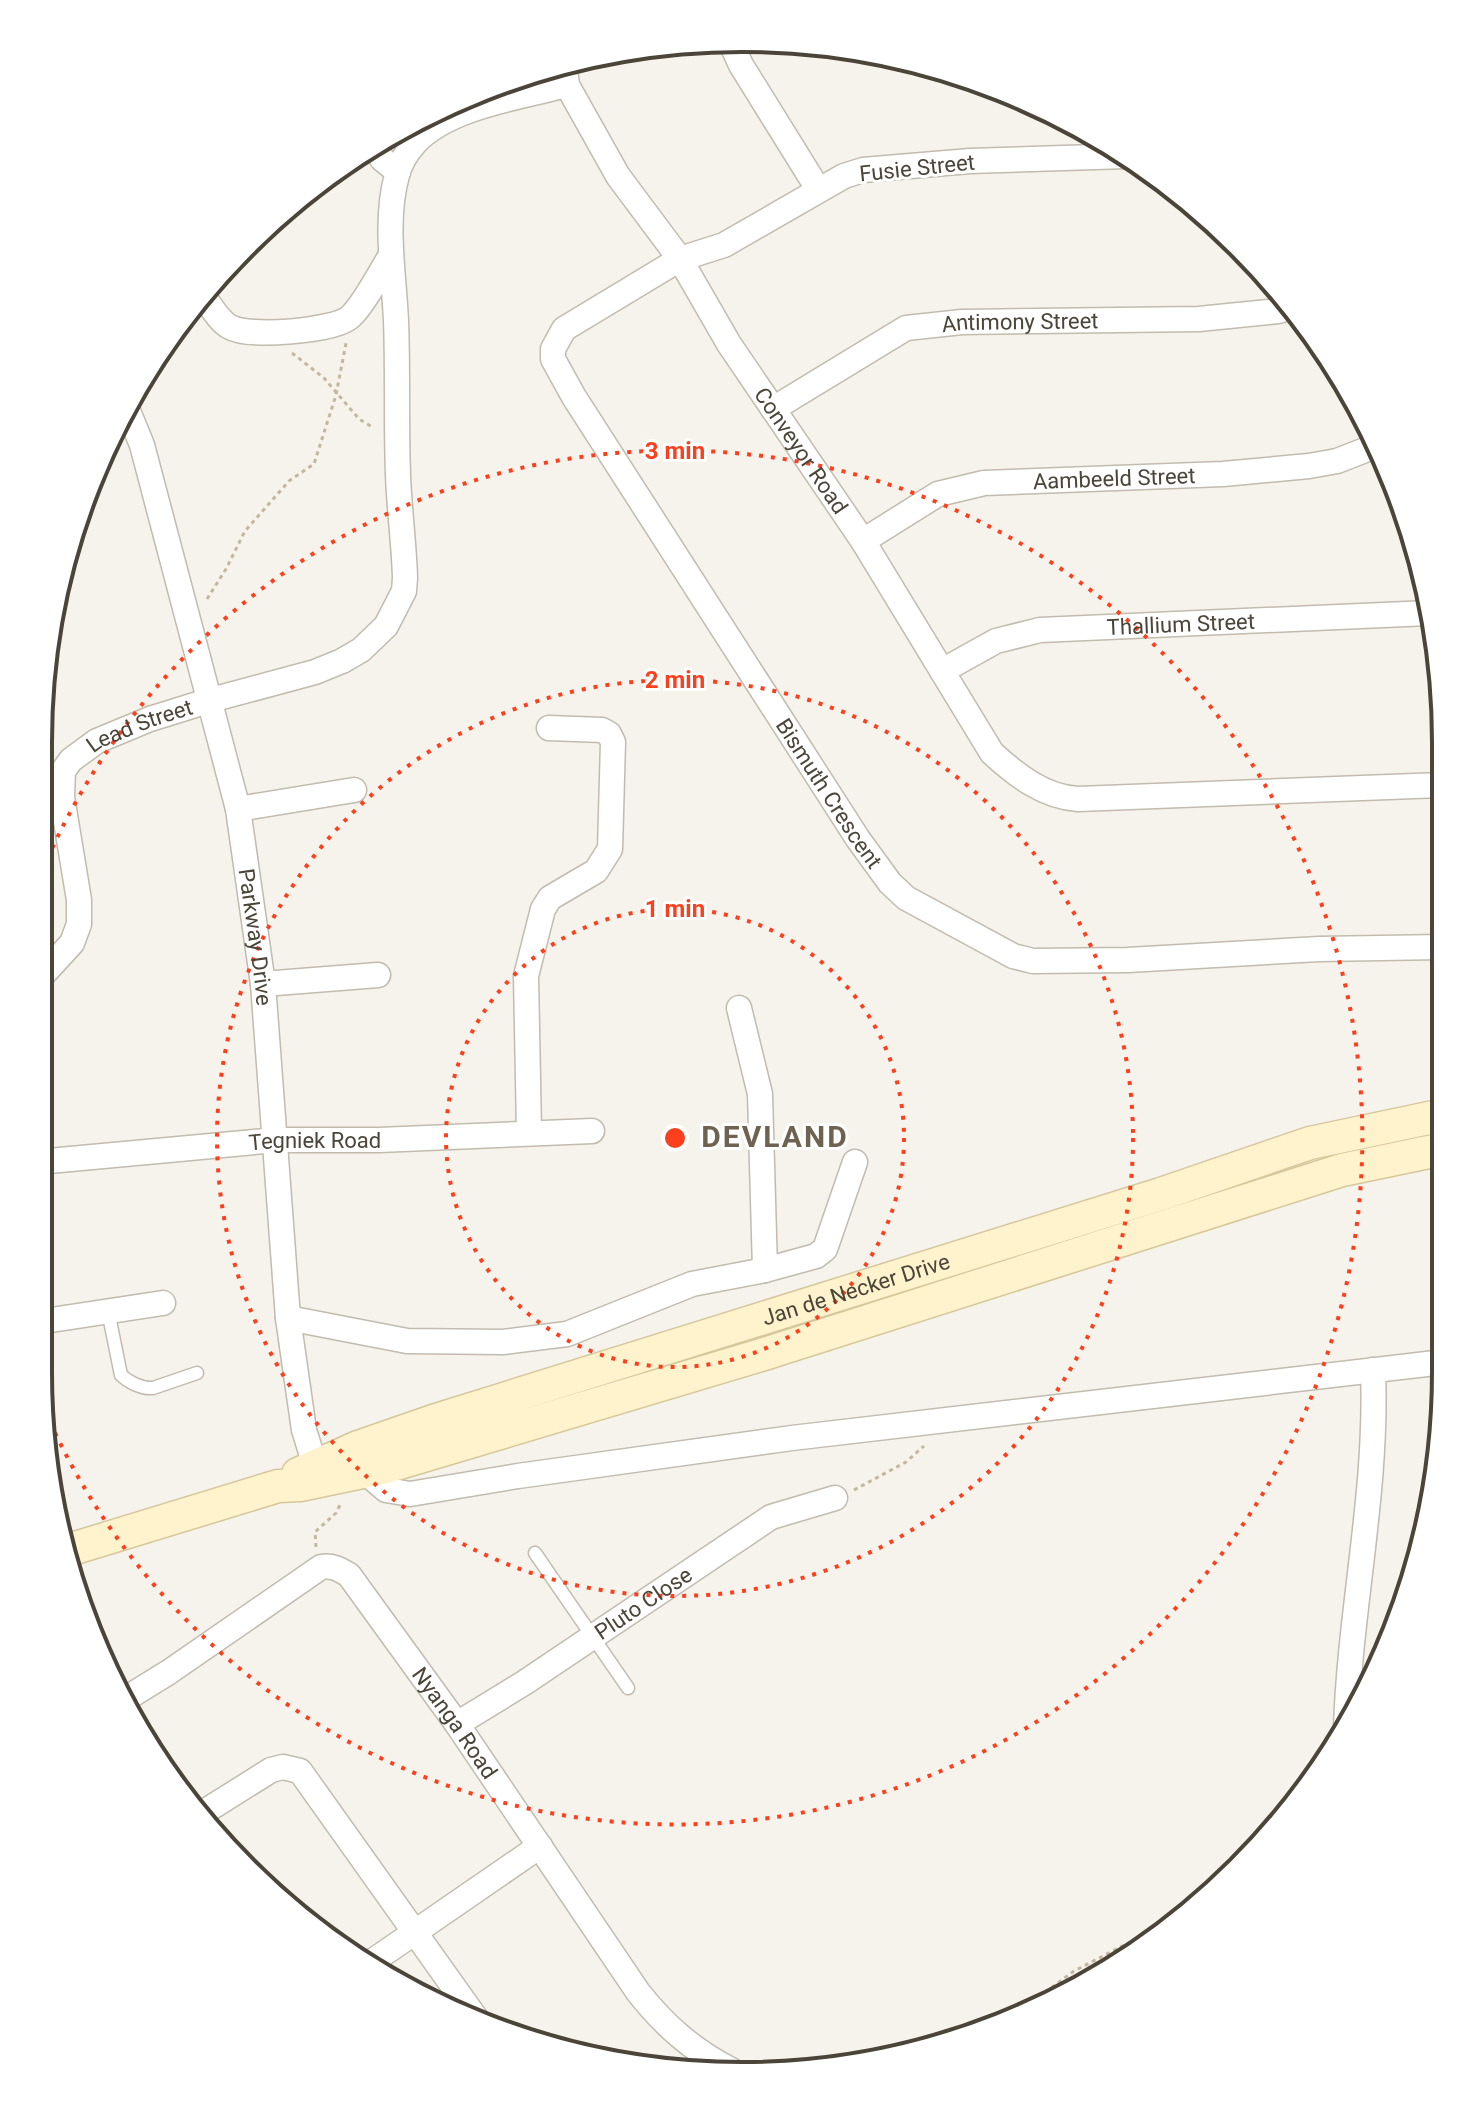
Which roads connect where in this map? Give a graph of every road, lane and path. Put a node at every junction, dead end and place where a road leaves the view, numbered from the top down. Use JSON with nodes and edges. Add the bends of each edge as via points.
{"nodes":[{"id":1,"x":735,"y":52,"type":"edge"},
{"id":2,"x":567,"y":75,"type":"edge"},
{"id":3,"x":555,"y":79,"type":"edge"},
{"id":4,"x":380,"y":155,"type":"edge"},
{"id":5,"x":1107,"y":157,"type":"edge"},
{"id":6,"x":398,"y":172,"type":"junction"},
{"id":7,"x":818,"y":189,"type":"junction"},
{"id":8,"x":391,"y":255,"type":"junction"},
{"id":9,"x":680,"y":259,"type":"junction"},
{"id":10,"x":209,"y":304,"type":"edge"},
{"id":11,"x":1280,"y":310,"type":"edge"},
{"id":12,"x":352,"y":316,"type":"junction"},
{"id":13,"x":267,"y":334,"type":"junction"},
{"id":14,"x":336,"y":395,"type":"junction"},
{"id":15,"x":773,"y":409,"type":"junction"},
{"id":16,"x":132,"y":420,"type":"edge"},
{"id":17,"x":397,"y":445,"type":"junction"},
{"id":18,"x":1366,"y":449,"type":"edge"},
{"id":19,"x":863,"y":541,"type":"junction"},
{"id":20,"x":187,"y":612,"type":"junction"},
{"id":21,"x":1420,"y":613,"type":"edge"},
{"id":22,"x":942,"y":671,"type":"junction"},
{"id":23,"x":211,"y":700,"type":"junction"},
{"id":24,"x":549,"y":728,"type":"dead end"},
{"id":25,"x":1432,"y":785,"type":"edge"},
{"id":26,"x":354,"y":790,"type":"dead end"},
{"id":27,"x":238,"y":809,"type":"junction"},
{"id":28,"x":1432,"y":947,"type":"edge"},
{"id":29,"x":52,"y":965,"type":"edge"},
{"id":30,"x":378,"y":975,"type":"dead end"},
{"id":31,"x":263,"y":984,"type":"junction"},
{"id":32,"x":739,"y":1008,"type":"dead end"},
{"id":33,"x":1432,"y":1117,"type":"edge"},
{"id":34,"x":592,"y":1131,"type":"dead end"},
{"id":35,"x":529,"y":1132,"type":"junction"},
{"id":36,"x":276,"y":1140,"type":"junction"},
{"id":37,"x":1432,"y":1151,"type":"edge"},
{"id":38,"x":52,"y":1161,"type":"edge"},
{"id":39,"x":855,"y":1162,"type":"dead end"},
{"id":40,"x":765,"y":1270,"type":"junction"},
{"id":41,"x":163,"y":1303,"type":"dead end"},
{"id":42,"x":108,"y":1311,"type":"junction"},
{"id":43,"x":288,"y":1318,"type":"junction"},
{"id":44,"x":52,"y":1320,"type":"edge"},
{"id":45,"x":1432,"y":1363,"type":"edge"},
{"id":46,"x":1373,"y":1370,"type":"junction"},
{"id":47,"x":197,"y":1373,"type":"dead end"},
{"id":48,"x":945,"y":1420,"type":"junction"},
{"id":49,"x":365,"y":1472,"type":"junction"},
{"id":50,"x":323,"y":1475,"type":"junction"},
{"id":51,"x":835,"y":1498,"type":"joint"},
{"id":52,"x":75,"y":1548,"type":"edge"},
{"id":53,"x":535,"y":1553,"type":"dead end"},
{"id":54,"x":321,"y":1567,"type":"junction"},
{"id":55,"x":593,"y":1636,"type":"junction"},
{"id":56,"x":628,"y":1688,"type":"dead end"},
{"id":57,"x":132,"y":1694,"type":"edge"},
{"id":58,"x":1349,"y":1701,"type":"edge"},
{"id":59,"x":457,"y":1724,"type":"junction"},
{"id":60,"x":209,"y":1809,"type":"edge"},
{"id":61,"x":540,"y":1846,"type":"junction"},
{"id":62,"x":415,"y":1932,"type":"junction"},
{"id":63,"x":1131,"y":1941,"type":"edge"},
{"id":64,"x":378,"y":1958,"type":"edge"},
{"id":65,"x":1047,"y":1991,"type":"edge"},
{"id":66,"x":466,"y":2004,"type":"edge"},
{"id":67,"x":717,"y":2061,"type":"edge"}],
"edges":[{"from":1,"to":7,"type":"street"},
{"from":2,"to":9,"type":"street","name":"Conveyor Road","via":[[618,176]]},
{"from":3,"to":6,"type":"street","via":[[443,123],[417,142]]},
{"from":4,"to":6,"type":"street"},
{"from":5,"to":7,"type":"street","name":"Fusie Street","via":[[880,168]]},
{"from":6,"to":8,"type":"street"},
{"from":7,"to":9,"type":"street","name":"Fusie Street","via":[[724,245]]},
{"from":8,"to":12,"type":"street"},
{"from":8,"to":17,"type":"street"},
{"from":9,"to":15,"type":"street","name":"Conveyor Road"},
{"from":9,"to":28,"type":"street","name":"Bismuth Crescent","via":[[564,329],[553,359],[858,839],[906,898],[1013,956],[1033,961]]},
{"from":10,"to":13,"type":"street","via":[[228,326]]},
{"from":11,"to":15,"type":"street","name":"Antimony Street","via":[[1199,319],[918,325]]},
{"from":12,"to":13,"type":"street","via":[[341,323]]},
{"from":12,"to":14,"type":"path"},
{"from":13,"to":14,"type":"path","via":[[324,378]]},
{"from":14,"to":17,"type":"path"},
{"from":14,"to":20,"type":"path","via":[[314,464],[269,502],[245,531],[209,597]]},
{"from":15,"to":19,"type":"street","name":"Conveyor Road"},
{"from":16,"to":20,"type":"street","name":"Parkway Drive"},
{"from":17,"to":23,"type":"street","via":[[404,591],[386,626],[342,661]]},
{"from":18,"to":19,"type":"street","name":"Aambeeld Street","via":[[1309,466],[1208,475],[984,483],[938,494]]},
{"from":19,"to":22,"type":"street","name":"Conveyor Road"},
{"from":20,"to":23,"type":"street","name":"Parkway Drive"},
{"from":21,"to":22,"type":"street","name":"Thallium Street","via":[[1040,630],[996,641]]},
{"from":22,"to":25,"type":"street","name":"Conveyor Road","via":[[992,753],[1016,775],[1066,798]]},
{"from":23,"to":27,"type":"street","name":"Parkway Drive"},
{"from":23,"to":29,"type":"street","name":"Lead Street","via":[[110,735],[65,767],[62,797],[79,924],[72,943]]},
{"from":24,"to":35,"type":"street","via":[[609,734],[610,849],[596,871],[550,898],[543,909],[526,976]]},
{"from":26,"to":27,"type":"street"},
{"from":27,"to":31,"type":"street","name":"Parkway Drive"},
{"from":30,"to":31,"type":"street"},
{"from":31,"to":36,"type":"street","name":"Parkway Drive"},
{"from":32,"to":40,"type":"street","via":[[760,1094]]},
{"from":33,"to":50,"type":"main road","name":"Jan de Necker Drive","via":[[1310,1143],[433,1421]]},
{"from":34,"to":35,"type":"street","name":"Tegniek Road"},
{"from":35,"to":36,"type":"street","name":"Tegniek Road"},
{"from":36,"to":38,"type":"street","name":"Tegniek Road"},
{"from":36,"to":43,"type":"street","name":"Parkway Drive"},
{"from":37,"to":49,"type":"main road","name":"Jan de Necker Drive","via":[[1342,1170],[746,1359]]},
{"from":39,"to":40,"type":"street","via":[[825,1249]]},
{"from":40,"to":43,"type":"street","via":[[692,1284],[567,1334],[503,1342],[407,1341]]},
{"from":41,"to":42,"type":"street"},
{"from":42,"to":44,"type":"street"},
{"from":42,"to":47,"type":"lane","via":[[126,1380],[153,1388]]},
{"from":43,"to":50,"type":"street","name":"Parkway Drive","via":[[304,1430]]},
{"from":45,"to":46,"type":"street"},
{"from":46,"to":48,"type":"street"},
{"from":46,"to":58,"type":"street"},
{"from":48,"to":49,"type":"street","via":[[410,1494],[386,1490]]},
{"from":48,"to":51,"type":"path","via":[[906,1462]]},
{"from":49,"to":50,"type":"main road","name":"Jan de Necker Drive"},
{"from":50,"to":52,"type":"main road","name":"Jan de Necker Drive"},
{"from":50,"to":54,"type":"path","via":[[341,1505],[313,1538]]},
{"from":51,"to":55,"type":"street","name":"Pluto Close","via":[[771,1517]]},
{"from":53,"to":55,"type":"lane"},
{"from":54,"to":57,"type":"street"},
{"from":54,"to":59,"type":"street","name":"Nyanga Road","via":[[349,1575]]},
{"from":55,"to":56,"type":"lane"},
{"from":55,"to":59,"type":"street","name":"Pluto Close"},
{"from":59,"to":61,"type":"street","name":"Nyanga Road"},
{"from":60,"to":62,"type":"street","via":[[271,1770],[300,1771]]},
{"from":61,"to":62,"type":"street"},
{"from":61,"to":67,"type":"street","name":"Nyanga Road","via":[[660,2020]]},
{"from":62,"to":64,"type":"street"},
{"from":62,"to":66,"type":"street"},
{"from":63,"to":65,"type":"path"}]}
